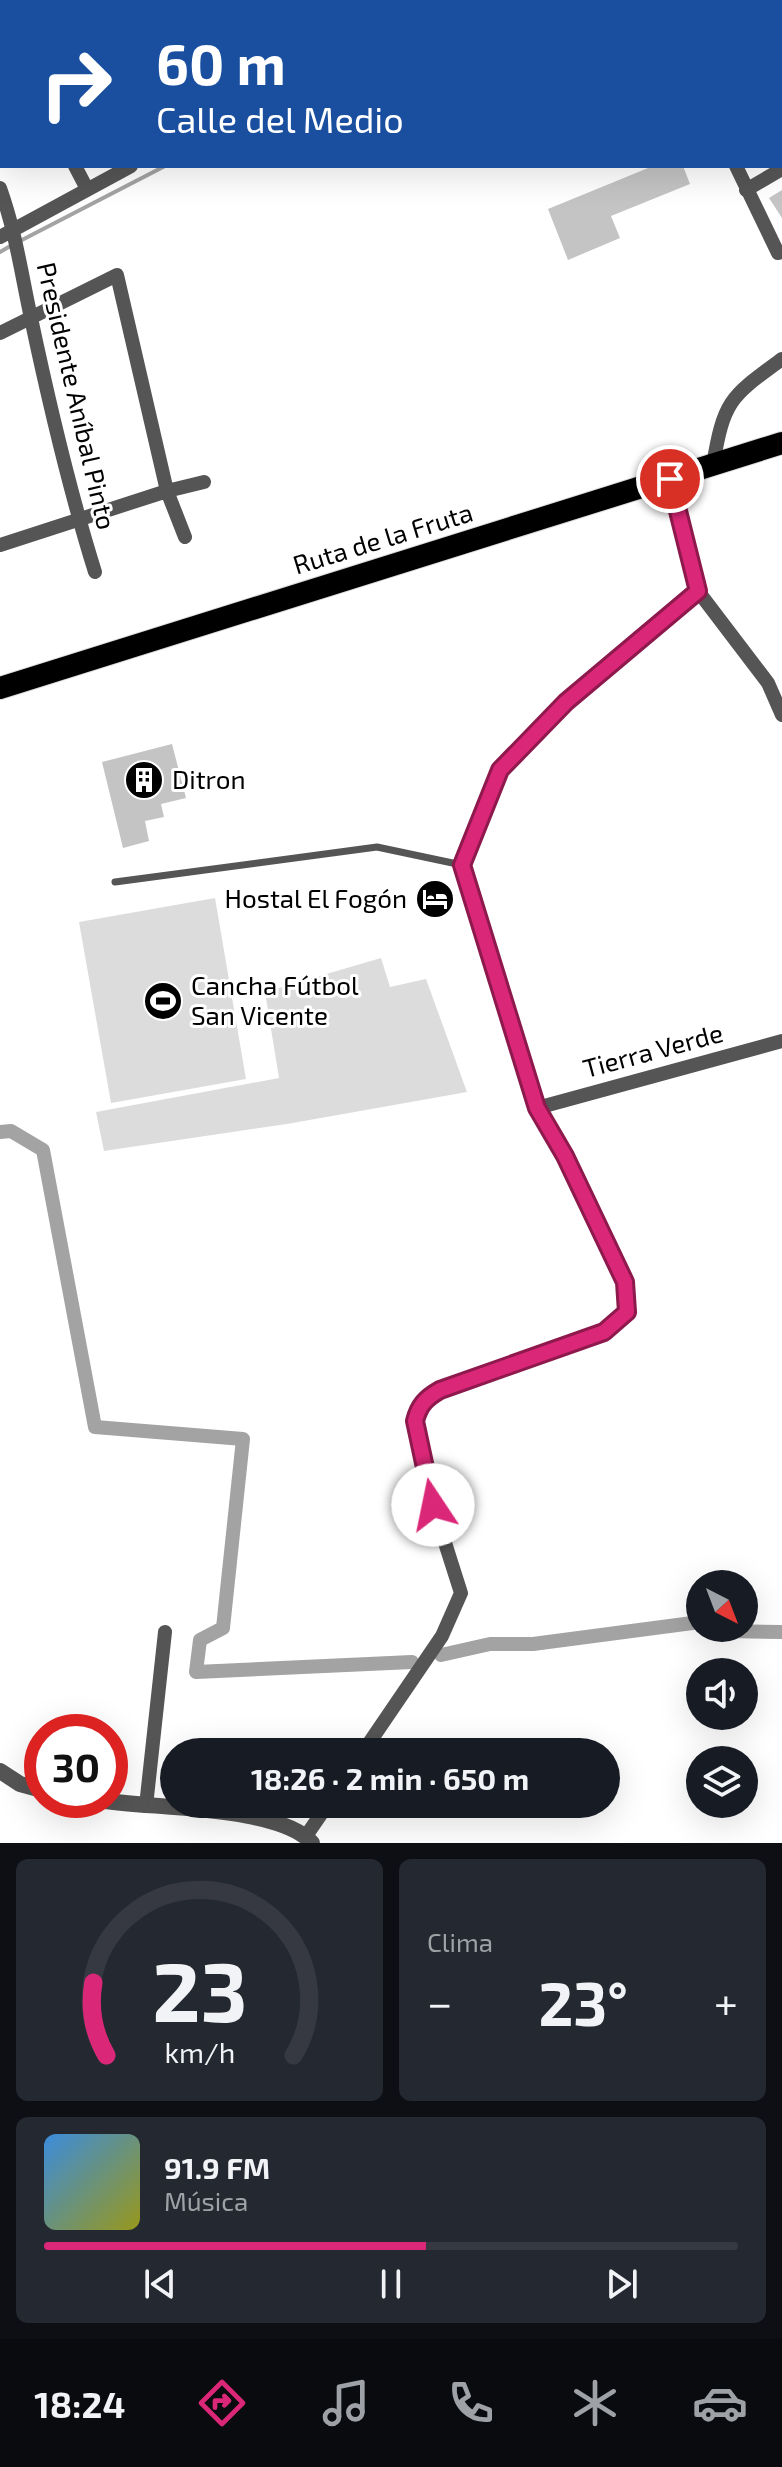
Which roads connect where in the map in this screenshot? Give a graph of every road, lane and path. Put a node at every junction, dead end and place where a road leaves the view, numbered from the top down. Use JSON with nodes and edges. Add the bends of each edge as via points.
{"nodes":[{"id":1,"x":76,"y":168,"type":"edge"},
{"id":2,"x":127,"y":168,"type":"edge"},
{"id":3,"x":737,"y":168,"type":"edge"},
{"id":4,"x":782,"y":169,"type":"edge"},
{"id":5,"x":0,"y":188,"type":"edge"},
{"id":6,"x":87,"y":189,"type":"junction"},
{"id":7,"x":746,"y":190,"type":"junction"},
{"id":8,"x":0,"y":237,"type":"edge"},
{"id":9,"x":16,"y":238,"type":"junction"},
{"id":10,"x":782,"y":252,"type":"edge"},
{"id":11,"x":31,"y":318,"type":"junction"},
{"id":12,"x":0,"y":333,"type":"edge"},
{"id":13,"x":782,"y":359,"type":"edge"},
{"id":14,"x":782,"y":443,"type":"edge"},
{"id":15,"x":713,"y":465,"type":"junction"},
{"id":16,"x":670,"y":479,"type":"junction"},
{"id":17,"x":204,"y":482,"type":"dead end"},
{"id":18,"x":167,"y":491,"type":"junction"},
{"id":19,"x":78,"y":520,"type":"junction"},
{"id":20,"x":185,"y":537,"type":"dead end"},
{"id":21,"x":0,"y":545,"type":"edge"},
{"id":22,"x":95,"y":572,"type":"dead end"},
{"id":23,"x":698,"y":591,"type":"junction"},
{"id":24,"x":0,"y":688,"type":"edge"},
{"id":25,"x":782,"y":715,"type":"edge"},
{"id":26,"x":462,"y":865,"type":"junction"},
{"id":27,"x":115,"y":882,"type":"dead end"},
{"id":28,"x":782,"y":1041,"type":"edge"},
{"id":29,"x":537,"y":1108,"type":"junction"},
{"id":30,"x":165,"y":1632,"type":"dead end"},
{"id":31,"x":373,"y":1738,"type":"edge"},
{"id":32,"x":0,"y":1771,"type":"edge"},
{"id":33,"x":24,"y":1785,"type":"edge"},
{"id":34,"x":128,"y":1804,"type":"edge"},
{"id":35,"x":146,"y":1806,"type":"junction"},
{"id":36,"x":321,"y":1818,"type":"edge"},
{"id":37,"x":309,"y":1840,"type":"edge"}],
"edges":[{"from":1,"to":6,"type":"street"},
{"from":2,"to":6,"type":"street"},
{"from":3,"to":7,"type":"street"},
{"from":4,"to":7,"type":"street"},
{"from":5,"to":9,"type":"street","name":"Presidente Aníbal Pinto"},
{"from":6,"to":9,"type":"street"},
{"from":7,"to":10,"type":"street"},
{"from":8,"to":9,"type":"street"},
{"from":9,"to":11,"type":"street","name":"Presidente Aníbal Pinto"},
{"from":11,"to":12,"type":"street"},
{"from":11,"to":18,"type":"street","via":[[117,275]]},
{"from":11,"to":19,"type":"street","name":"Presidente Aníbal Pinto"},
{"from":13,"to":15,"type":"street","via":[[731,403],[720,423]]},
{"from":14,"to":15,"type":"highway","name":"Ruta de la Fruta"},
{"from":15,"to":16,"type":"highway","name":"Ruta de la Fruta"},
{"from":16,"to":23,"type":"street"},
{"from":16,"to":24,"type":"highway","name":"Ruta de la Fruta"},
{"from":17,"to":18,"type":"street"},
{"from":18,"to":19,"type":"street"},
{"from":18,"to":20,"type":"street"},
{"from":19,"to":21,"type":"street"},
{"from":19,"to":22,"type":"street","name":"Presidente Aníbal Pinto"},
{"from":23,"to":25,"type":"street","via":[[768,683]]},
{"from":23,"to":26,"type":"street","via":[[566,702],[500,770]]},
{"from":26,"to":27,"type":"lane","via":[[377,847]]},
{"from":26,"to":29,"type":"street"},
{"from":28,"to":29,"type":"street","name":"Tierra Verde"},
{"from":29,"to":31,"type":"street","via":[[625,1282],[627,1312],[604,1332],[440,1390],[418,1408],[415,1421],[433,1505],[461,1593],[442,1636]]},
{"from":30,"to":35,"type":"street"},
{"from":32,"to":33,"type":"street"},
{"from":34,"to":35,"type":"street"},
{"from":35,"to":37,"type":"street","via":[[271,1819]]},
{"from":36,"to":37,"type":"street"}]}
